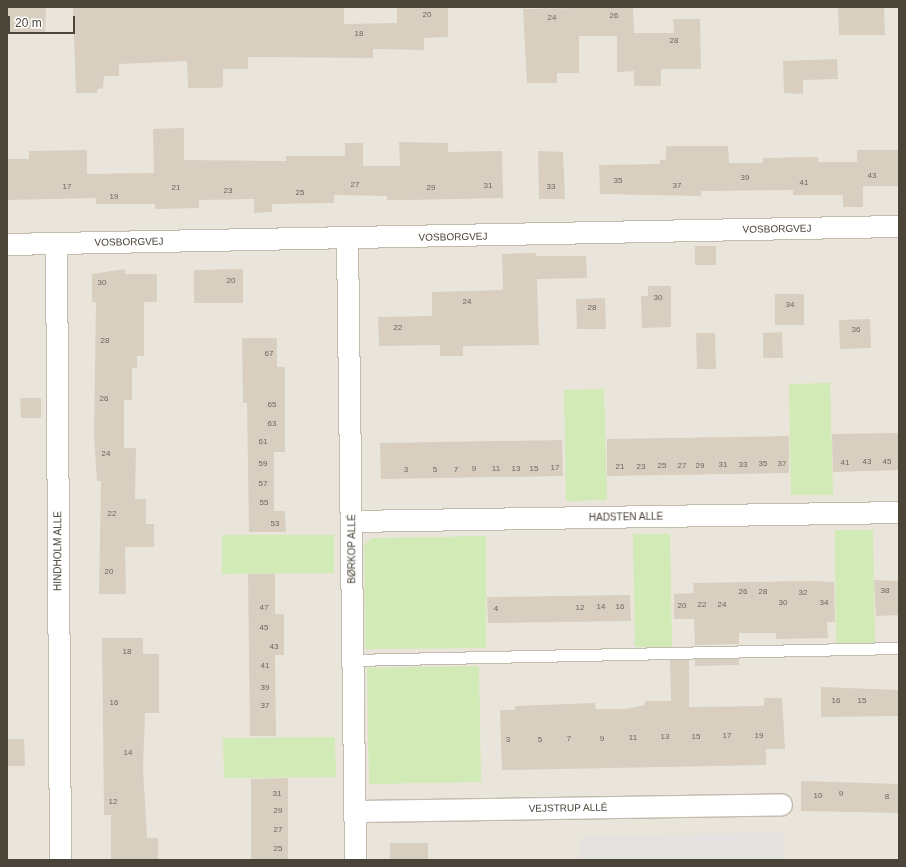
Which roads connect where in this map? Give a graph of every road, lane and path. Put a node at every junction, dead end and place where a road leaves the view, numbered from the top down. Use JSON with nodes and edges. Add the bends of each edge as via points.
{"nodes":[{"id":1,"x":899,"y":226,"type":"edge"},
{"id":2,"x":347,"y":239,"type":"junction"},
{"id":3,"x":56,"y":243,"type":"junction"},
{"id":4,"x":7,"y":244,"type":"edge"},
{"id":5,"x":899,"y":512,"type":"edge"},
{"id":6,"x":352,"y":521,"type":"junction"},
{"id":7,"x":899,"y":648,"type":"edge"},
{"id":8,"x":352,"y":660,"type":"junction"},
{"id":9,"x":782,"y":804,"type":"dead end"},
{"id":10,"x":355,"y":811,"type":"junction"},
{"id":11,"x":60,"y":860,"type":"edge"},
{"id":12,"x":355,"y":860,"type":"edge"}],
"edges":[{"from":1,"to":2,"type":"street","name":"VOSBORGVEJ"},
{"from":2,"to":3,"type":"street","name":"VOSBORGVEJ"},
{"from":2,"to":6,"type":"street","name":"BØRKOP ALLÉ"},
{"from":3,"to":4,"type":"street","name":"VOSBORGVEJ"},
{"from":3,"to":11,"type":"street","name":"HINDHOLM ALLE"},
{"from":5,"to":6,"type":"street","name":"HADSTEN ALLE"},
{"from":6,"to":8,"type":"street","name":"BØRKOP ALLÉ"},
{"from":7,"to":8,"type":"lane"},
{"from":8,"to":10,"type":"street","name":"BØRKOP ALLÉ"},
{"from":9,"to":10,"type":"street","name":"VEJSTRUP ALLÉ"},
{"from":10,"to":12,"type":"street","name":"BØRKOP ALLÉ"}]}
